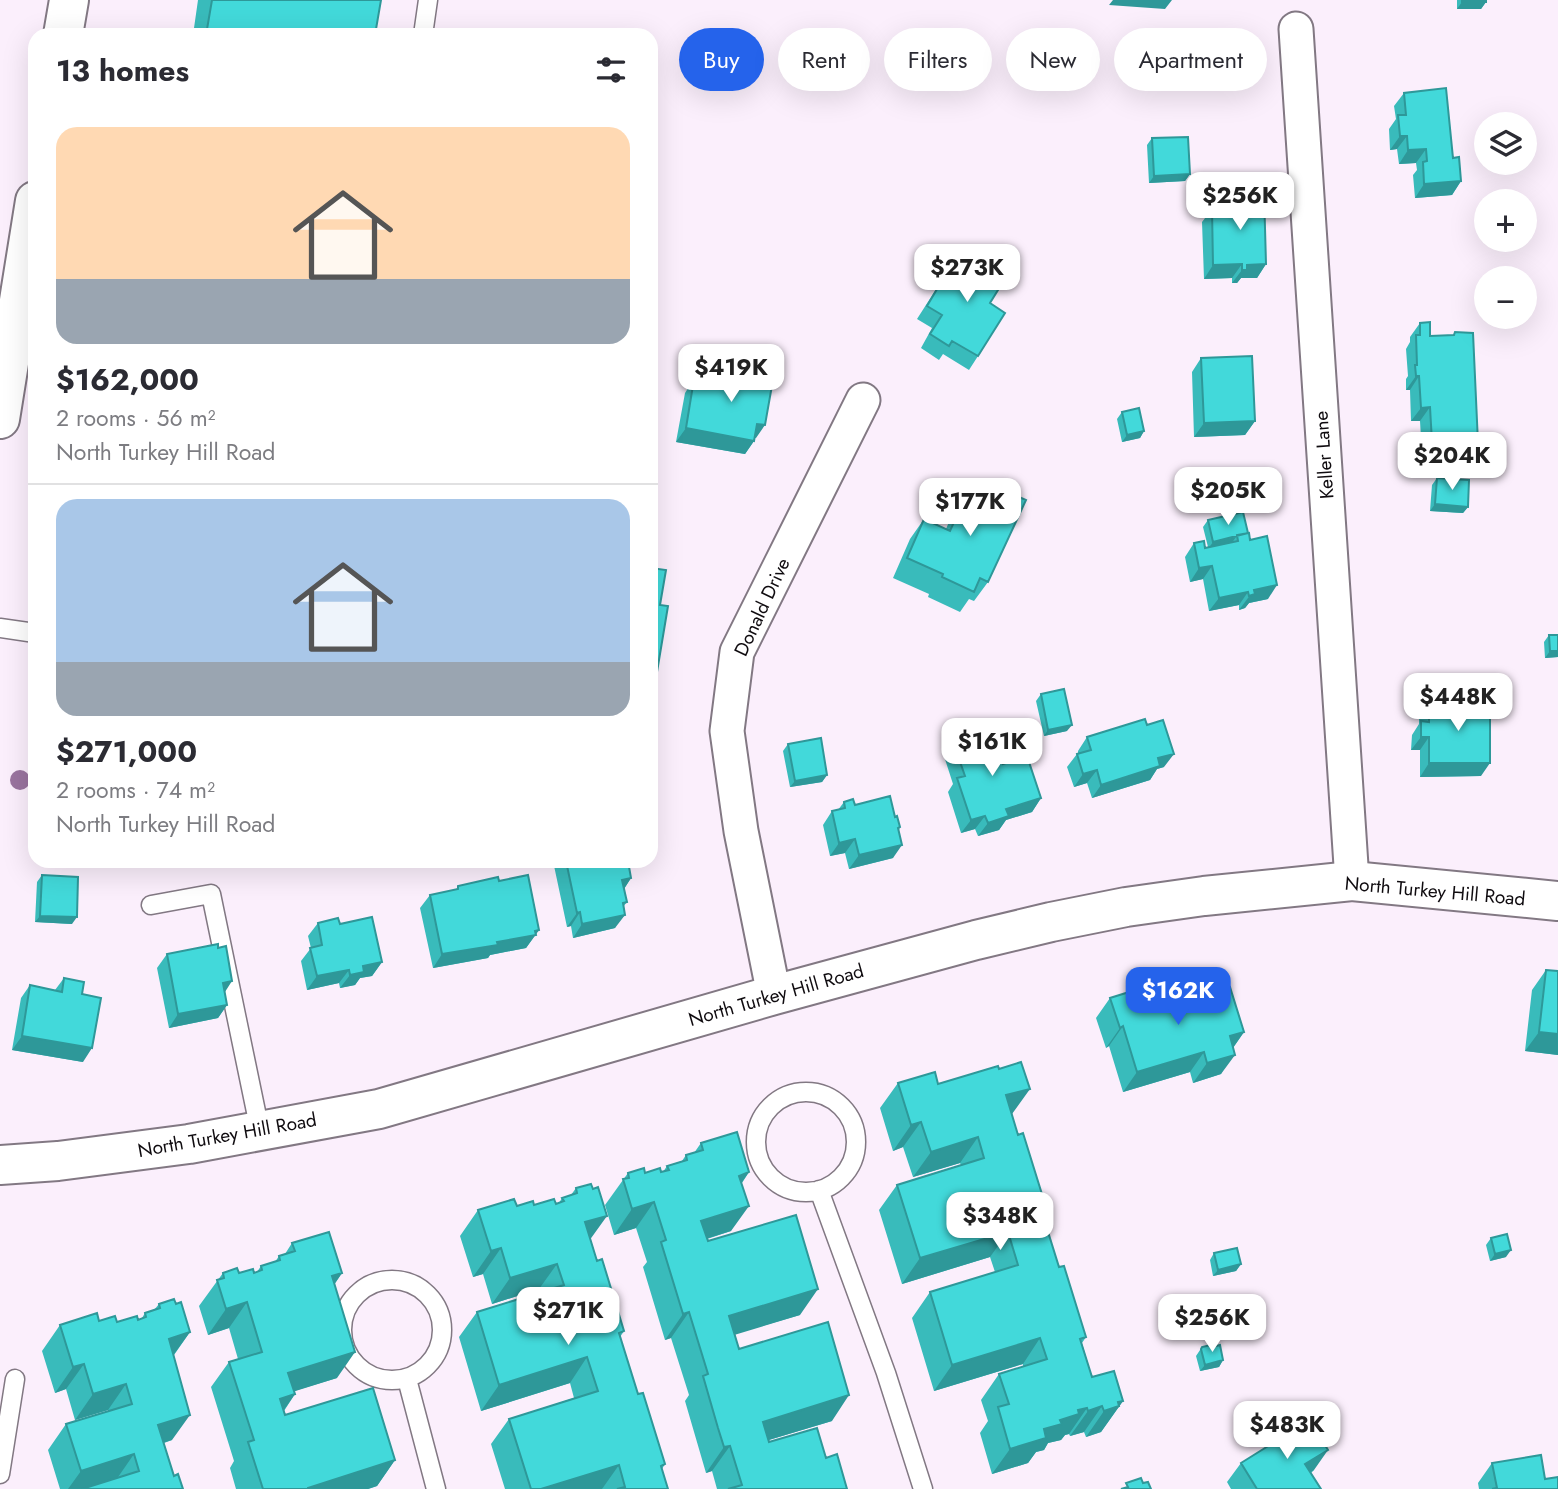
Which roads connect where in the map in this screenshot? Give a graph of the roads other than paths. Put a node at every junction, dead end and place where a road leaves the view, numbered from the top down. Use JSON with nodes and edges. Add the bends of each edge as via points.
{"nodes":[{"id":1,"x":69,"y":0,"type":"edge"},
{"id":2,"x":428,"y":0,"type":"edge"},
{"id":3,"x":64,"y":28,"type":"edge"},
{"id":4,"x":424,"y":28,"type":"edge"},
{"id":5,"x":1296,"y":29,"type":"dead end"},
{"id":6,"x":28,"y":245,"type":"edge"},
{"id":7,"x":863,"y":400,"type":"dead end"},
{"id":8,"x":0,"y":419,"type":"edge"},
{"id":9,"x":0,"y":628,"type":"edge"},
{"id":10,"x":28,"y":632,"type":"edge"},
{"id":11,"x":1352,"y":881,"type":"junction"},
{"id":12,"x":1558,"y":901,"type":"edge"},
{"id":13,"x":151,"y":905,"type":"dead end"},
{"id":14,"x":774,"y":995,"type":"junction"},
{"id":15,"x":260,"y":1131,"type":"junction"},
{"id":16,"x":0,"y":1165,"type":"edge"},
{"id":17,"x":819,"y":1190,"type":"junction"},
{"id":18,"x":15,"y":1379,"type":"dead end"},
{"id":19,"x":407,"y":1379,"type":"junction"},
{"id":20,"x":0,"y":1474,"type":"edge"},
{"id":21,"x":436,"y":1489,"type":"edge"},
{"id":22,"x":923,"y":1489,"type":"edge"}],
"edges":[{"from":1,"to":3,"type":"street"},
{"from":2,"to":4,"type":"lane"},
{"from":5,"to":11,"type":"street","name":"Keller Lane"},
{"from":6,"to":8,"type":"street"},
{"from":7,"to":14,"type":"street","name":"Donald Drive","via":[[737,652],[727,731],[741,831]]},
{"from":9,"to":10,"type":"lane"},
{"from":11,"to":12,"type":"street","name":"North Turkey Hill Road"},
{"from":11,"to":14,"type":"street","name":"North Turkey Hill Road","via":[[1126,907],[976,940]]},
{"from":13,"to":15,"type":"lane","via":[[211,894]]},
{"from":14,"to":15,"type":"street","name":"North Turkey Hill Road","via":[[379,1109]]},
{"from":15,"to":16,"type":"street","name":"North Turkey Hill Road","via":[[125,1153]]},
{"from":17,"to":17,"type":"lane","via":[[833,1184],[853,1159],[854,1128],[847,1113],[822,1094],[791,1093],[777,1100],[758,1125],[757,1155],[774,1181],[788,1189]]},
{"from":17,"to":22,"type":"lane"},
{"from":18,"to":20,"type":"lane"},
{"from":19,"to":19,"type":"lane","via":[[380,1380],[357,1367],[342,1344],[342,1318],[354,1294],[377,1281],[403,1279],[426,1292],[441,1315],[441,1341],[429,1365]]},
{"from":19,"to":21,"type":"lane"}]}
